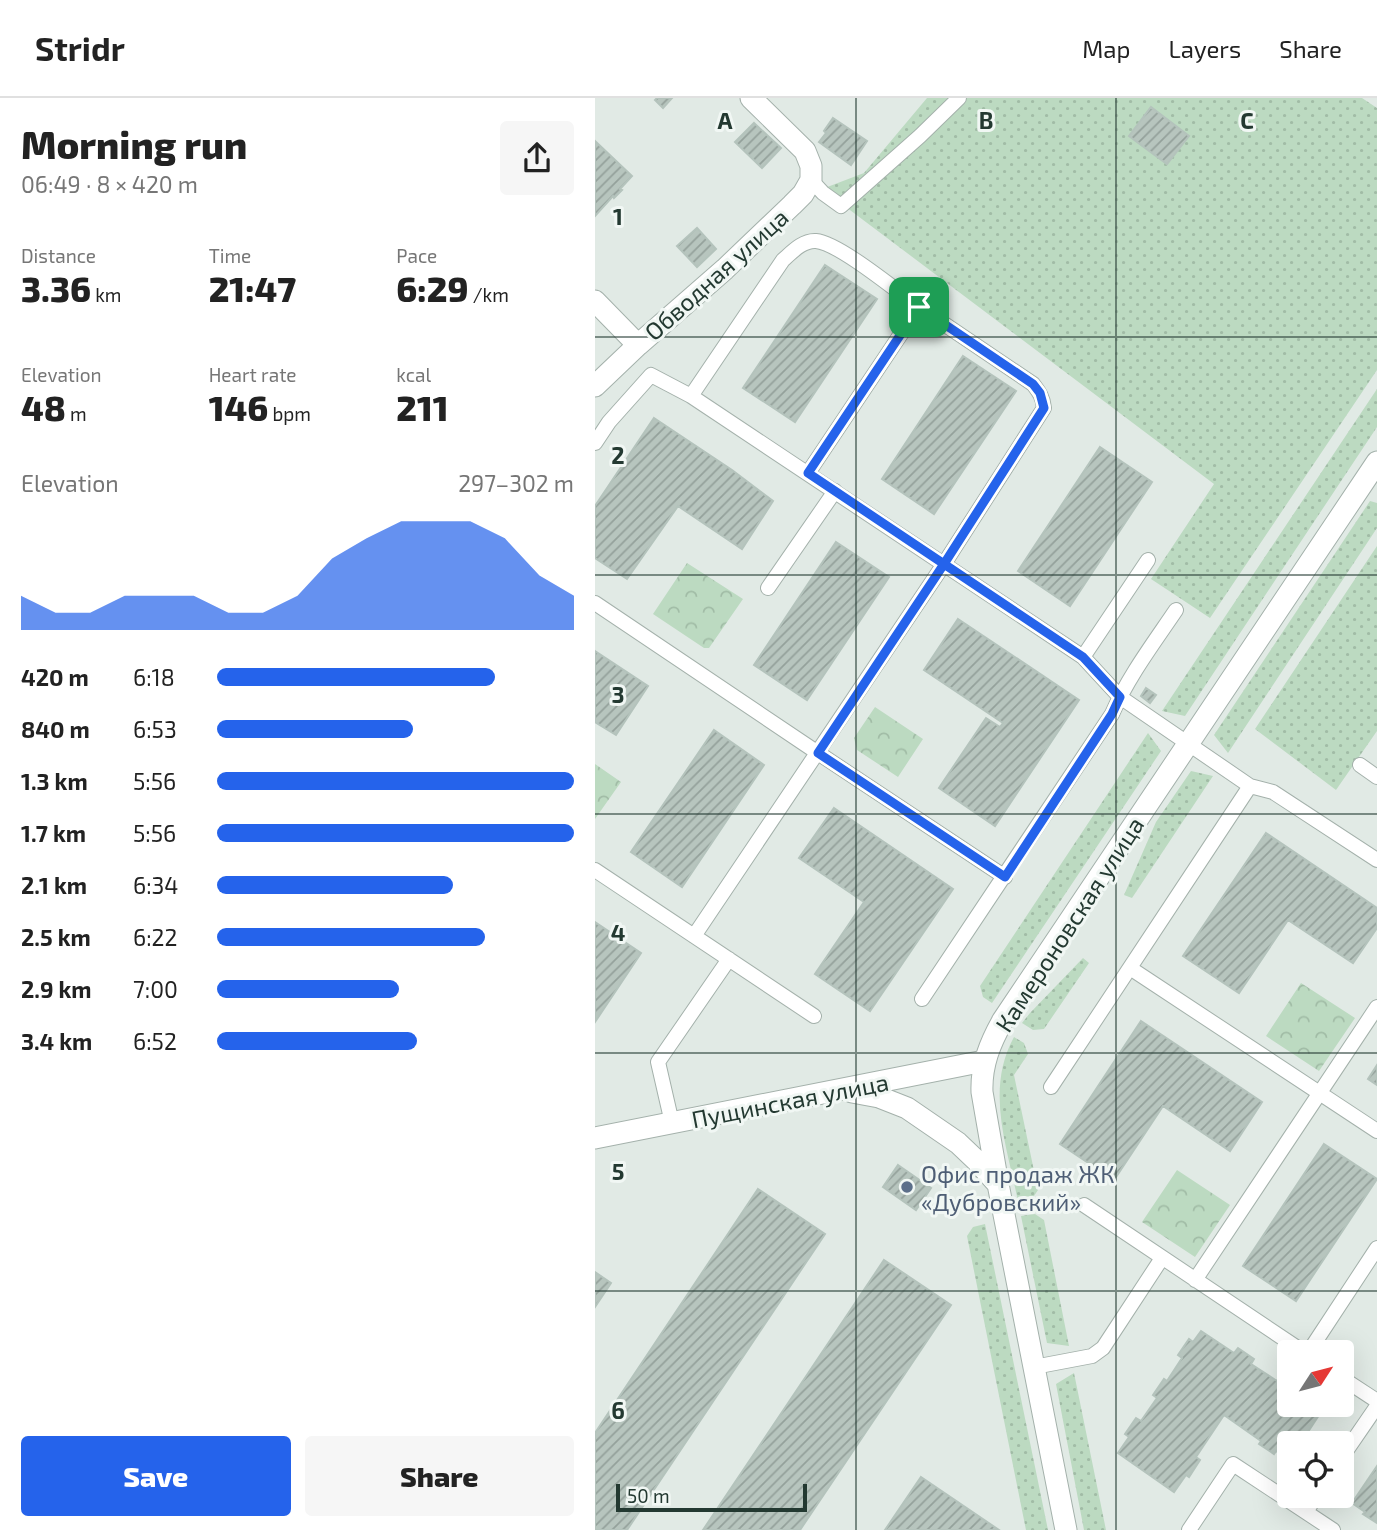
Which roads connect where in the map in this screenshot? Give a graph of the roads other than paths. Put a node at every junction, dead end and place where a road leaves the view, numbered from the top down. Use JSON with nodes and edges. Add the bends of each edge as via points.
{"nodes":[{"id":1,"x":751,"y":98,"type":"edge"},
{"id":2,"x":959,"y":98,"type":"edge"},
{"id":3,"x":811,"y":180,"type":"junction"},
{"id":4,"x":595,"y":301,"type":"edge"},
{"id":5,"x":919,"y":307,"type":"junction"},
{"id":6,"x":638,"y":345,"type":"junction"},
{"id":7,"x":595,"y":386,"type":"edge"},
{"id":8,"x":691,"y":396,"type":"junction"},
{"id":9,"x":595,"y":443,"type":"edge"},
{"id":10,"x":1374,"y":472,"type":"edge"},
{"id":11,"x":808,"y":473,"type":"junction"},
{"id":12,"x":835,"y":491,"type":"junction"},
{"id":13,"x":1148,"y":560,"type":"dead end"},
{"id":14,"x":944,"y":564,"type":"junction"},
{"id":15,"x":768,"y":588,"type":"dead end"},
{"id":16,"x":595,"y":603,"type":"edge"},
{"id":17,"x":1176,"y":610,"type":"dead end"},
{"id":18,"x":1083,"y":657,"type":"junction"},
{"id":19,"x":1120,"y":697,"type":"junction"},
{"id":20,"x":1188,"y":744,"type":"junction"},
{"id":21,"x":818,"y":753,"type":"junction"},
{"id":22,"x":1360,"y":765,"type":"dead end"},
{"id":23,"x":1377,"y":777,"type":"edge"},
{"id":24,"x":1250,"y":786,"type":"junction"},
{"id":25,"x":1377,"y":860,"type":"edge"},
{"id":26,"x":595,"y":870,"type":"edge"},
{"id":27,"x":1005,"y":877,"type":"junction"},
{"id":28,"x":694,"y":936,"type":"junction"},
{"id":29,"x":729,"y":959,"type":"junction"},
{"id":30,"x":1130,"y":968,"type":"junction"},
{"id":31,"x":922,"y":999,"type":"dead end"},
{"id":32,"x":1377,"y":1007,"type":"edge"},
{"id":33,"x":814,"y":1016,"type":"dead end"},
{"id":34,"x":984,"y":1062,"type":"junction"},
{"id":35,"x":1051,"y":1087,"type":"dead end"},
{"id":36,"x":838,"y":1090,"type":"junction"},
{"id":37,"x":1320,"y":1093,"type":"junction"},
{"id":38,"x":672,"y":1123,"type":"junction"},
{"id":39,"x":1377,"y":1131,"type":"edge"},
{"id":40,"x":595,"y":1138,"type":"edge"},
{"id":41,"x":998,"y":1184,"type":"junction"},
{"id":42,"x":1084,"y":1205,"type":"dead end"},
{"id":43,"x":1377,"y":1248,"type":"edge"},
{"id":44,"x":1162,"y":1258,"type":"junction"},
{"id":45,"x":1195,"y":1280,"type":"junction"},
{"id":46,"x":1286,"y":1340,"type":"edge"},
{"id":47,"x":1315,"y":1340,"type":"edge"},
{"id":48,"x":1034,"y":1367,"type":"junction"},
{"id":49,"x":1355,"y":1387,"type":"edge"},
{"id":50,"x":1377,"y":1403,"type":"edge"},
{"id":51,"x":1354,"y":1438,"type":"edge"},
{"id":52,"x":1308,"y":1508,"type":"edge"},
{"id":53,"x":1305,"y":1512,"type":"junction"},
{"id":54,"x":1066,"y":1530,"type":"edge"},
{"id":55,"x":1189,"y":1530,"type":"edge"},
{"id":56,"x":1333,"y":1530,"type":"edge"}],
"edges":[{"from":1,"to":3,"type":"street","via":[[804,151]]},
{"from":2,"to":3,"type":"lane","via":[[841,206]]},
{"from":3,"to":6,"type":"street","name":"Обводная улица","via":[[797,200]]},
{"from":4,"to":6,"type":"street"},
{"from":5,"to":8,"type":"lane","via":[[834,246],[814,241],[801,244],[783,260]]},
{"from":5,"to":11,"type":"lane"},
{"from":5,"to":14,"type":"lane","via":[[1033,384],[1044,408]]},
{"from":6,"to":7,"type":"street","name":"Обводная улица"},
{"from":8,"to":9,"type":"lane","via":[[651,375]]},
{"from":8,"to":11,"type":"lane"},
{"from":10,"to":20,"type":"street","name":"Камероновская улица"},
{"from":11,"to":12,"type":"lane"},
{"from":12,"to":14,"type":"lane"},
{"from":12,"to":15,"type":"lane"},
{"from":13,"to":18,"type":"lane"},
{"from":14,"to":18,"type":"lane"},
{"from":14,"to":21,"type":"lane"},
{"from":16,"to":21,"type":"lane"},
{"from":17,"to":19,"type":"lane"},
{"from":18,"to":19,"type":"lane"},
{"from":19,"to":20,"type":"lane"},
{"from":19,"to":27,"type":"lane"},
{"from":20,"to":24,"type":"lane"},
{"from":20,"to":34,"type":"street","name":"Камероновская улица","via":[[1003,1020]]},
{"from":21,"to":27,"type":"lane"},
{"from":21,"to":28,"type":"lane"},
{"from":22,"to":23,"type":"lane"},
{"from":24,"to":25,"type":"lane","via":[[1273,792]]},
{"from":24,"to":30,"type":"lane"},
{"from":26,"to":28,"type":"lane"},
{"from":27,"to":31,"type":"lane"},
{"from":28,"to":29,"type":"lane"},
{"from":29,"to":33,"type":"lane"},
{"from":29,"to":38,"type":"lane","via":[[658,1062]]},
{"from":30,"to":35,"type":"lane"},
{"from":30,"to":37,"type":"lane"},
{"from":32,"to":37,"type":"lane"},
{"from":34,"to":36,"type":"street","name":"Пущинская улица"},
{"from":34,"to":41,"type":"street","name":"Камероновская улица","via":[[982,1092]]},
{"from":36,"to":38,"type":"street","name":"Пущинская улица"},
{"from":36,"to":41,"type":"street","via":[[879,1097],[907,1108],[958,1143]]},
{"from":37,"to":39,"type":"lane"},
{"from":37,"to":45,"type":"lane"},
{"from":38,"to":40,"type":"street","name":"Пущинская улица"},
{"from":41,"to":48,"type":"street","name":"Камероновская улица"},
{"from":42,"to":44,"type":"lane"},
{"from":43,"to":47,"type":"lane"},
{"from":44,"to":45,"type":"lane"},
{"from":44,"to":48,"type":"lane","via":[[1103,1348],[1092,1356]]},
{"from":45,"to":46,"type":"lane"},
{"from":48,"to":54,"type":"street","name":"Камероновская улица"},
{"from":49,"to":50,"type":"lane"},
{"from":50,"to":51,"type":"lane"},
{"from":52,"to":53,"type":"lane"},
{"from":53,"to":55,"type":"lane","via":[[1233,1464]]},
{"from":53,"to":56,"type":"lane"}]}
